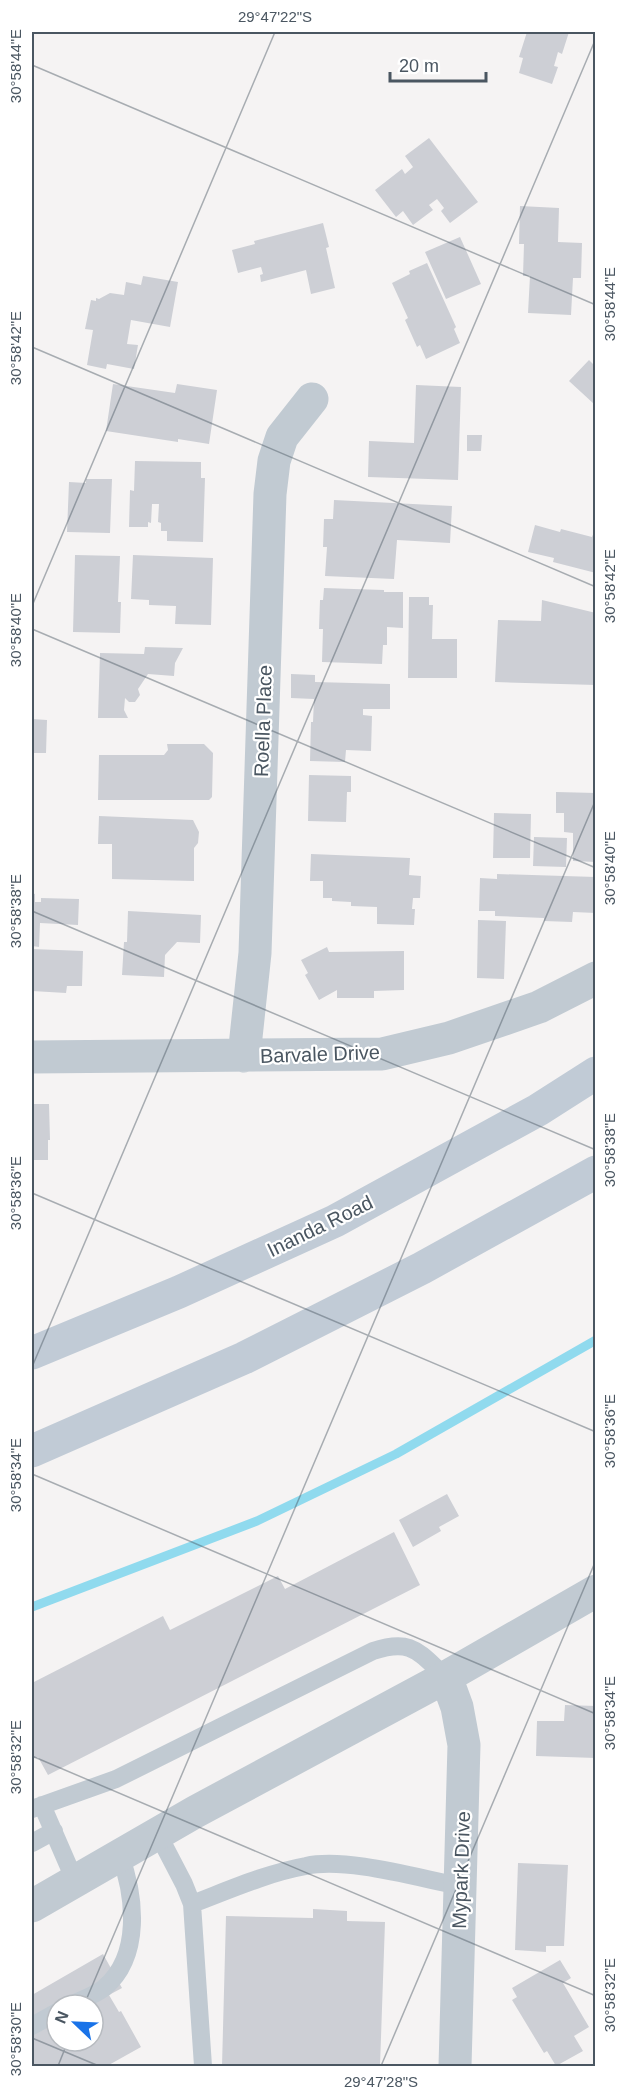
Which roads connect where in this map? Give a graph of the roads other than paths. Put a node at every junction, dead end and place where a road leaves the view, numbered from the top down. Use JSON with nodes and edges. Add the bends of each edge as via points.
{"nodes":[{"id":1,"x":312,"y":399,"type":"dead end"},
{"id":2,"x":596,"y":978,"type":"edge"},
{"id":3,"x":244,"y":1056,"type":"junction"},
{"id":4,"x":32,"y":1057,"type":"edge"},
{"id":5,"x":596,"y":1073,"type":"edge"},
{"id":6,"x":596,"y":1172,"type":"edge"},
{"id":7,"x":32,"y":1353,"type":"edge"},
{"id":8,"x":32,"y":1451,"type":"edge"},
{"id":9,"x":596,"y":1591,"type":"edge"},
{"id":10,"x":446,"y":1677,"type":"junction"},
{"id":11,"x":37,"y":1807,"type":"edge"},
{"id":12,"x":54,"y":1831,"type":"junction"},
{"id":13,"x":158,"y":1834,"type":"junction"},
{"id":14,"x":32,"y":1843,"type":"edge"},
{"id":15,"x":120,"y":1855,"type":"junction"},
{"id":16,"x":75,"y":1881,"type":"junction"},
{"id":17,"x":460,"y":1886,"type":"junction"},
{"id":18,"x":192,"y":1904,"type":"junction"},
{"id":19,"x":32,"y":1906,"type":"edge"},
{"id":20,"x":94,"y":1993,"type":"edge"},
{"id":21,"x":203,"y":2067,"type":"edge"},
{"id":22,"x":455,"y":2067,"type":"edge"}],
"edges":[{"from":1,"to":3,"type":"street","name":"Roella Place","via":[[282,437],[270,494],[255,953]]},
{"from":2,"to":3,"type":"street","name":"Barvale Drive","via":[[539,1007],[449,1038],[382,1054]]},
{"from":3,"to":4,"type":"street","name":"Barvale Drive"},
{"from":5,"to":7,"type":"main road","name":"Inanda Road","via":[[538,1110],[335,1221]]},
{"from":6,"to":8,"type":"main road","via":[[422,1268],[244,1358]]},
{"from":9,"to":10,"type":"street"},
{"from":10,"to":11,"type":"lane","via":[[411,1647],[390,1645],[116,1779]]},
{"from":10,"to":13,"type":"street"},
{"from":10,"to":17,"type":"street","name":"Mypark Drive","via":[[464,1745]]},
{"from":11,"to":12,"type":"lane"},
{"from":12,"to":14,"type":"lane"},
{"from":12,"to":16,"type":"lane"},
{"from":13,"to":15,"type":"street"},
{"from":13,"to":18,"type":"lane"},
{"from":15,"to":16,"type":"street"},
{"from":15,"to":20,"type":"lane","via":[[129,1880],[130,1943],[124,1964],[104,1988]]},
{"from":16,"to":19,"type":"street"},
{"from":17,"to":18,"type":"lane","via":[[347,1864],[307,1865]]},
{"from":17,"to":22,"type":"street","name":"Mypark Drive"},
{"from":18,"to":21,"type":"lane"}]}
